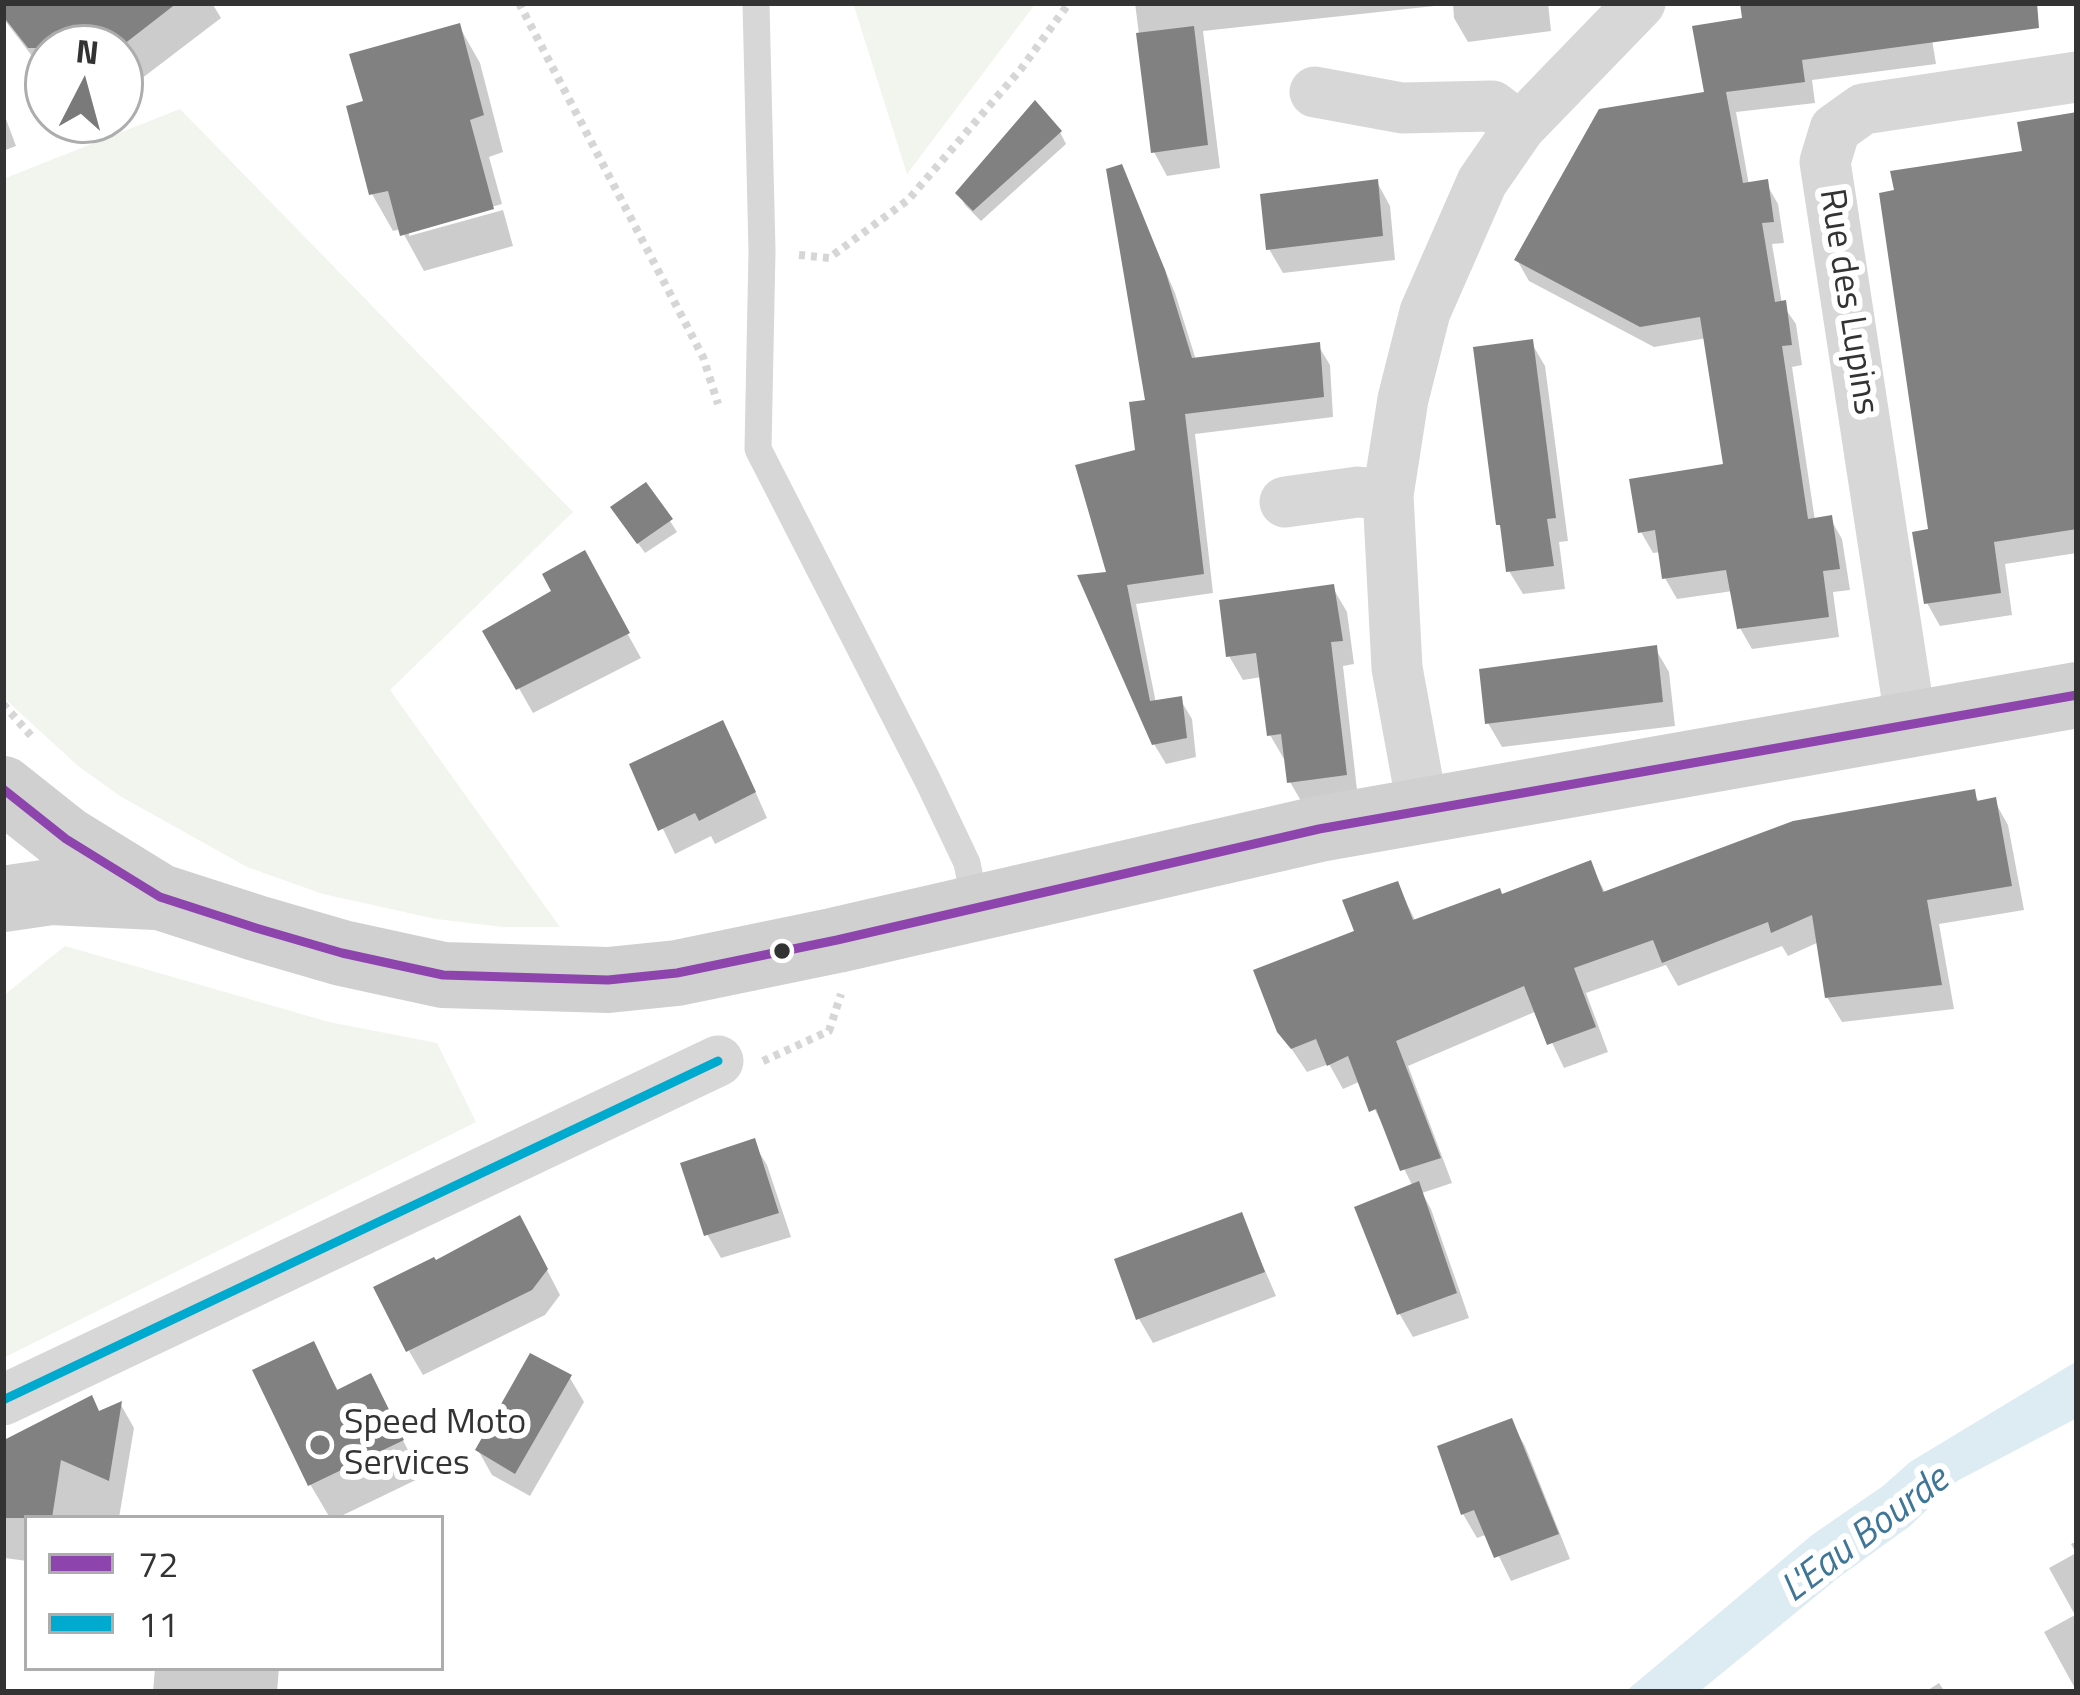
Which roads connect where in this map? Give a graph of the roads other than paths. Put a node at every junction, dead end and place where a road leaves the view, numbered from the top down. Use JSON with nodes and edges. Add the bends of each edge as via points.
{"nodes":[{"id":1,"x":756,"y":3,"type":"edge"},
{"id":2,"x":1640,"y":3,"type":"edge"},
{"id":3,"x":2077,"y":77,"type":"edge"},
{"id":4,"x":1315,"y":92,"type":"dead end"},
{"id":5,"x":1520,"y":128,"type":"junction"},
{"id":6,"x":1388,"y":495,"type":"junction"},
{"id":7,"x":1285,"y":502,"type":"dead end"},
{"id":8,"x":2077,"y":695,"type":"edge"},
{"id":9,"x":1911,"y":724,"type":"junction"},
{"id":10,"x":3,"y":789,"type":"edge"},
{"id":11,"x":1423,"y":810,"type":"junction"},
{"id":12,"x":160,"y":897,"type":"junction"},
{"id":13,"x":3,"y":898,"type":"edge"},
{"id":14,"x":976,"y":909,"type":"junction"},
{"id":15,"x":718,"y":1061,"type":"road end"},
{"id":16,"x":3,"y":1400,"type":"edge"}],
"edges":[{"from":1,"to":14,"type":"lane","via":[[758,449],[967,863]]},
{"from":2,"to":5,"type":"street"},
{"from":3,"to":9,"type":"street","name":"Rue des Lupins","via":[[1863,109],[1835,129],[1825,162]]},
{"from":4,"to":5,"type":"street","via":[[1402,108],[1492,106]]},
{"from":5,"to":6,"type":"street","via":[[1482,182],[1425,312]]},
{"from":6,"to":7,"type":"street"},
{"from":6,"to":11,"type":"street","via":[[1397,668]]},
{"from":8,"to":9,"type":"street"},
{"from":9,"to":11,"type":"street"},
{"from":10,"to":12,"type":"street"},
{"from":11,"to":14,"type":"street"},
{"from":12,"to":13,"type":"street"},
{"from":12,"to":14,"type":"street","via":[[343,953],[508,980],[677,973]]},
{"from":15,"to":16,"type":"street"}]}
